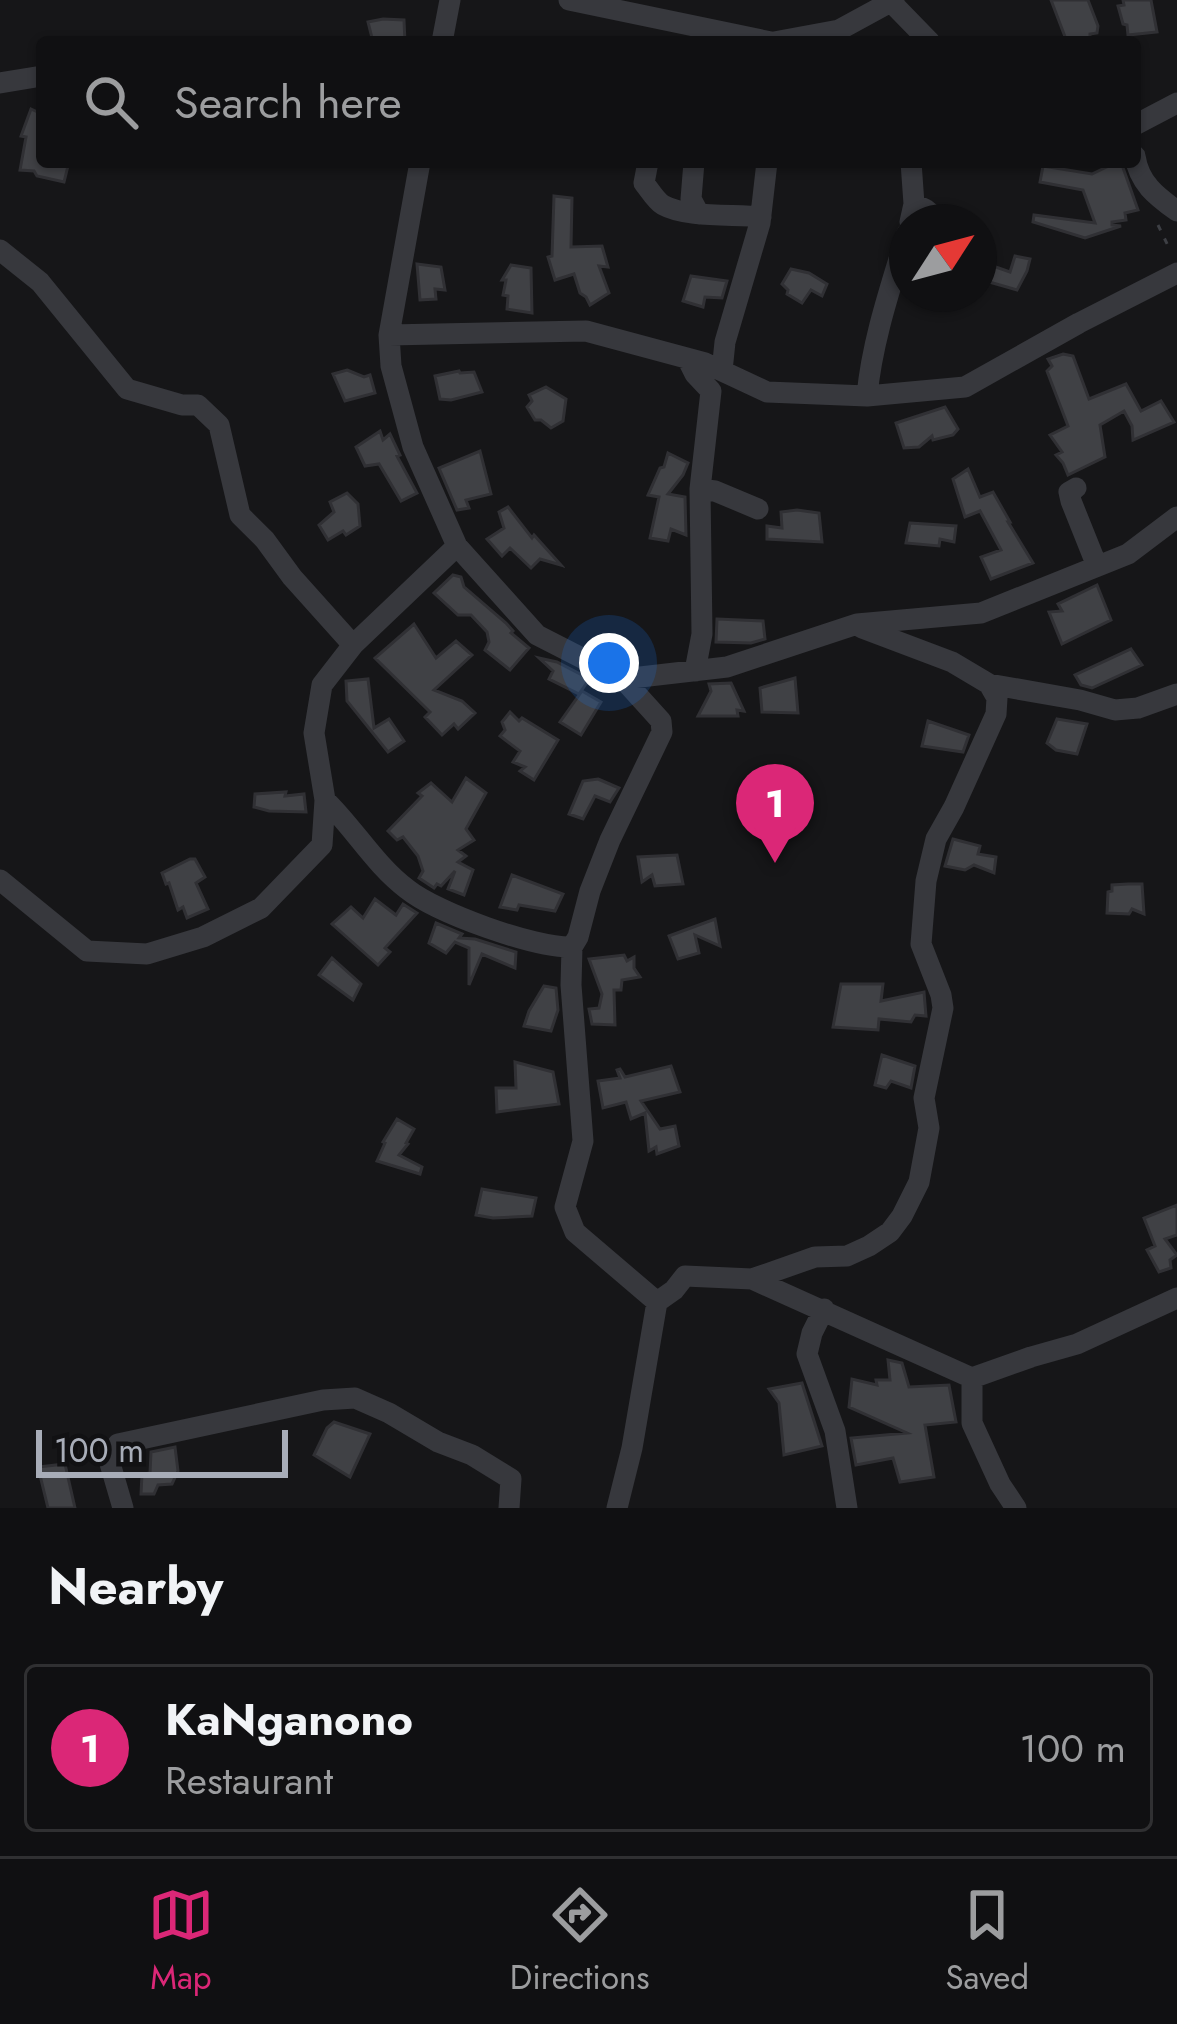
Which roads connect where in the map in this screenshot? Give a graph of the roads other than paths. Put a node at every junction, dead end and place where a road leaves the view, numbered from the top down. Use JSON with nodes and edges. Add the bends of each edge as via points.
{"nodes":[{"id":1,"x":450,"y":0,"type":"edge"},
{"id":2,"x":569,"y":0,"type":"edge"},
{"id":3,"x":892,"y":1,"type":"edge"},
{"id":4,"x":443,"y":36,"type":"edge"},
{"id":5,"x":743,"y":36,"type":"edge"},
{"id":6,"x":836,"y":36,"type":"edge"},
{"id":7,"x":924,"y":36,"type":"edge"},
{"id":8,"x":36,"y":77,"type":"edge"},
{"id":9,"x":0,"y":83,"type":"edge"},
{"id":10,"x":1177,"y":103,"type":"edge"},
{"id":11,"x":1141,"y":122,"type":"edge"},
{"id":12,"x":419,"y":168,"type":"edge"},
{"id":13,"x":647,"y":168,"type":"edge"},
{"id":14,"x":766,"y":168,"type":"edge"},
{"id":15,"x":910,"y":168,"type":"edge"},
{"id":16,"x":1138,"y":168,"type":"edge"},
{"id":17,"x":693,"y":173,"type":"edge"},
{"id":18,"x":912,"y":204,"type":"edge"},
{"id":19,"x":1177,"y":211,"type":"edge"},
{"id":20,"x":699,"y":214,"type":"junction"},
{"id":21,"x":761,"y":217,"type":"junction"},
{"id":22,"x":0,"y":250,"type":"edge"},
{"id":23,"x":1177,"y":269,"type":"edge"},
{"id":24,"x":889,"y":292,"type":"edge"},
{"id":25,"x":389,"y":335,"type":"junction"},
{"id":26,"x":687,"y":358,"type":"junction"},
{"id":27,"x":722,"y":370,"type":"junction"},
{"id":28,"x":868,"y":396,"type":"junction"},
{"id":29,"x":1076,"y":488,"type":"dead end"},
{"id":30,"x":700,"y":489,"type":"junction"},
{"id":31,"x":758,"y":509,"type":"dead end"},
{"id":32,"x":1177,"y":517,"type":"edge"},
{"id":33,"x":457,"y":546,"type":"junction"},
{"id":34,"x":1096,"y":566,"type":"junction"},
{"id":35,"x":856,"y":624,"type":"junction"},
{"id":36,"x":353,"y":645,"type":"junction"},
{"id":37,"x":695,"y":671,"type":"junction"},
{"id":38,"x":623,"y":680,"type":"junction"},
{"id":39,"x":988,"y":684,"type":"junction"},
{"id":40,"x":1177,"y":694,"type":"edge"},
{"id":41,"x":326,"y":800,"type":"junction"},
{"id":42,"x":0,"y":880,"type":"edge"},
{"id":43,"x":572,"y":947,"type":"junction"},
{"id":44,"x":752,"y":1279,"type":"junction"},
{"id":45,"x":1177,"y":1298,"type":"edge"},
{"id":46,"x":657,"y":1302,"type":"junction"},
{"id":47,"x":824,"y":1310,"type":"junction"},
{"id":48,"x":972,"y":1378,"type":"junction"},
{"id":49,"x":123,"y":1508,"type":"edge"},
{"id":50,"x":509,"y":1508,"type":"edge"},
{"id":51,"x":616,"y":1508,"type":"edge"},
{"id":52,"x":847,"y":1508,"type":"edge"},
{"id":53,"x":1016,"y":1508,"type":"edge"}],
"edges":[{"from":1,"to":4,"type":"street"},
{"from":2,"to":5,"type":"street"},
{"from":3,"to":6,"type":"street"},
{"from":3,"to":7,"type":"street"},
{"from":8,"to":9,"type":"street"},
{"from":10,"to":11,"type":"street"},
{"from":12,"to":25,"type":"street"},
{"from":13,"to":20,"type":"street","via":[[644,182],[662,204]]},
{"from":14,"to":21,"type":"street"},
{"from":15,"to":18,"type":"street"},
{"from":16,"to":19,"type":"street","via":[[1148,189]]},
{"from":17,"to":20,"type":"street"},
{"from":20,"to":21,"type":"street"},
{"from":21,"to":27,"type":"street"},
{"from":22,"to":36,"type":"street","via":[[40,282],[127,389],[198,405],[219,424],[240,514]]},
{"from":23,"to":28,"type":"street","via":[[965,387]]},
{"from":24,"to":28,"type":"street"},
{"from":25,"to":26,"type":"street","via":[[586,331]]},
{"from":25,"to":33,"type":"street","via":[[413,447]]},
{"from":26,"to":27,"type":"street"},
{"from":26,"to":30,"type":"street","via":[[712,391]]},
{"from":27,"to":28,"type":"street","via":[[767,392]]},
{"from":29,"to":34,"type":"street","via":[[1071,501]]},
{"from":30,"to":31,"type":"street"},
{"from":30,"to":37,"type":"street"},
{"from":32,"to":34,"type":"street","via":[[1128,554]]},
{"from":33,"to":36,"type":"street"},
{"from":33,"to":38,"type":"street","via":[[537,634]]},
{"from":34,"to":35,"type":"street","via":[[981,613]]},
{"from":35,"to":37,"type":"street"},
{"from":35,"to":39,"type":"street"},
{"from":36,"to":41,"type":"street","via":[[322,685],[314,733]]},
{"from":37,"to":38,"type":"street"},
{"from":38,"to":43,"type":"street","via":[[661,721],[662,733],[610,840]]},
{"from":39,"to":40,"type":"street","via":[[1115,710]]},
{"from":39,"to":44,"type":"street","via":[[996,714],[936,839],[926,881],[921,944],[943,1009],[924,1098],[929,1128],[919,1182],[890,1232],[869,1246]]},
{"from":41,"to":42,"type":"street","via":[[322,845],[261,908],[147,954],[87,951]]},
{"from":41,"to":43,"type":"street","via":[[408,890],[517,937]]},
{"from":43,"to":46,"type":"street","via":[[583,1141],[565,1207],[575,1232]]},
{"from":44,"to":46,"type":"street","via":[[686,1276]]},
{"from":44,"to":47,"type":"street"},
{"from":45,"to":48,"type":"street","via":[[1077,1344]]},
{"from":46,"to":51,"type":"street"},
{"from":47,"to":48,"type":"street"},
{"from":47,"to":52,"type":"street","via":[[807,1354],[835,1431]]},
{"from":48,"to":53,"type":"street","via":[[972,1423]]},
{"from":49,"to":50,"type":"street","via":[[109,1460],[118,1444],[355,1398],[511,1479]]}]}
